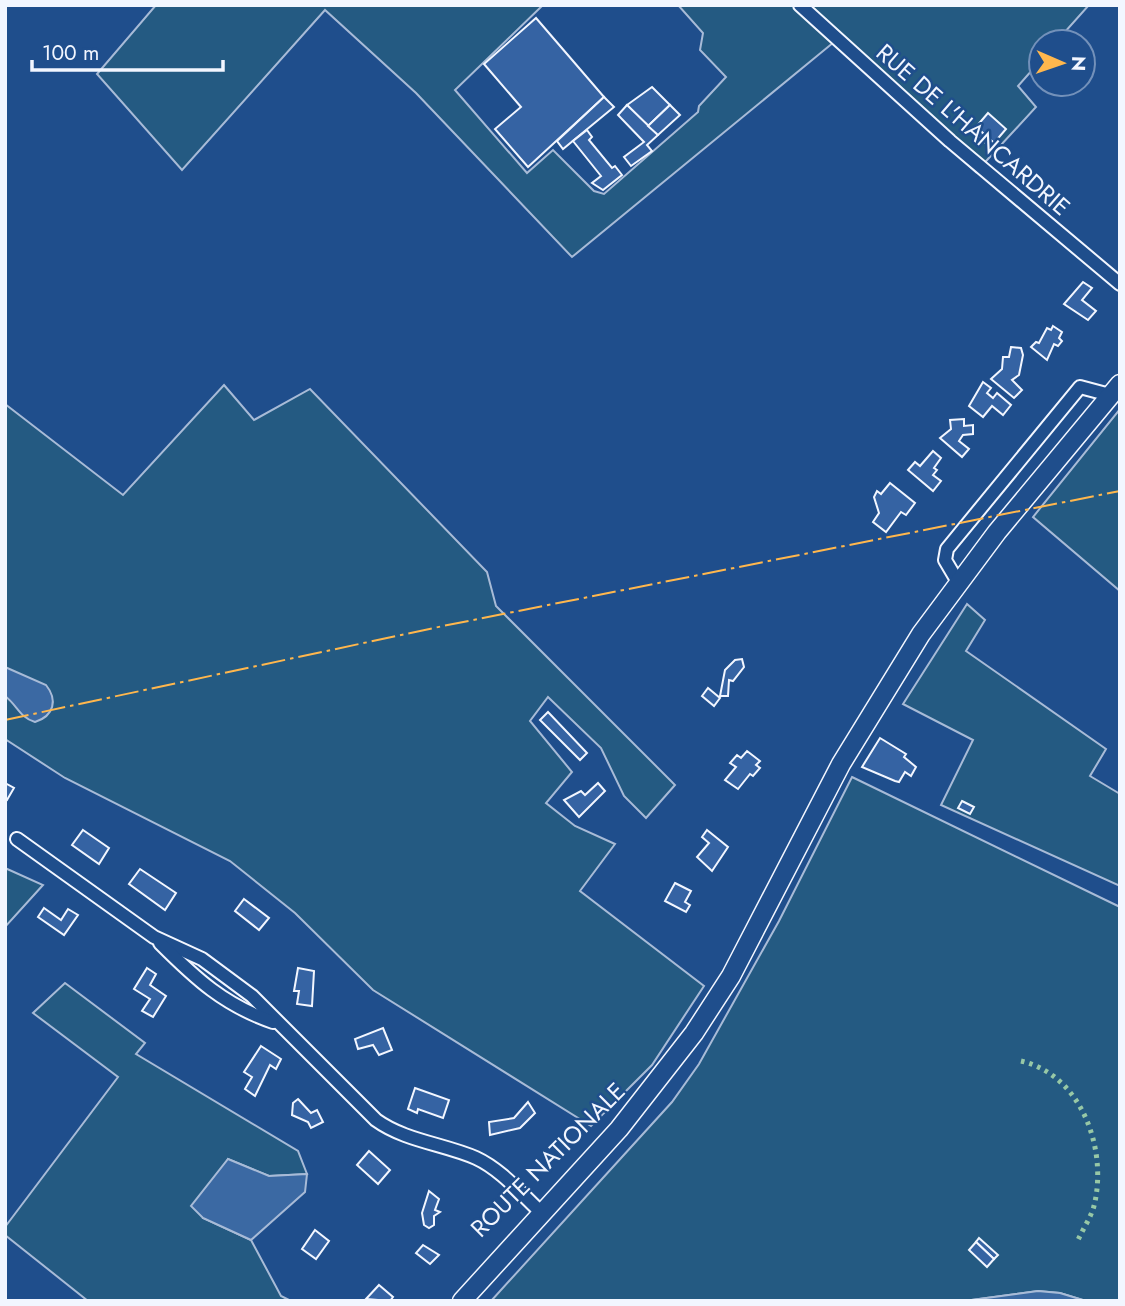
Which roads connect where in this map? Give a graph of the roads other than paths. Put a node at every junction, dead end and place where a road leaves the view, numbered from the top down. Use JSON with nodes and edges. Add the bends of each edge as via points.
{"nodes":[{"id":1,"x":800,"y":5,"type":"edge"},
{"id":2,"x":1120,"y":284,"type":"edge"},
{"id":3,"x":1115,"y":390,"type":"edge"},
{"id":4,"x":958,"y":582,"type":"junction"},
{"id":5,"x":17,"y":839,"type":"dead end"},
{"id":6,"x":154,"y":937,"type":"junction"},
{"id":7,"x":276,"y":1023,"type":"junction"},
{"id":8,"x":538,"y":1210,"type":"junction"},
{"id":9,"x":447,"y":1301,"type":"edge"},
{"id":10,"x":462,"y":1301,"type":"edge"}],
"edges":[{"from":1,"to":2,"type":"street","name":"RUE DE L'HANCARDRIE","via":[[950,141]]},
{"from":3,"to":4,"type":"main road","name":"ROUTE NATIONALE"},
{"from":3,"to":4,"type":"street","via":[[1080,387],[956,538],[944,555]]},
{"from":4,"to":8,"type":"main road","name":"ROUTE NATIONALE","via":[[841,764],[724,988],[684,1048]]},
{"from":5,"to":6,"type":"street"},
{"from":6,"to":7,"type":"street","via":[[202,959],[252,996]]},
{"from":6,"to":7,"type":"street","via":[[203,986],[247,1013]]},
{"from":7,"to":8,"type":"street","via":[[376,1120],[481,1161]]},
{"from":8,"to":9,"type":"main road","name":"ROUTE NATIONALE"},
{"from":8,"to":10,"type":"main road","name":"ROUTE NATIONALE"}]}
